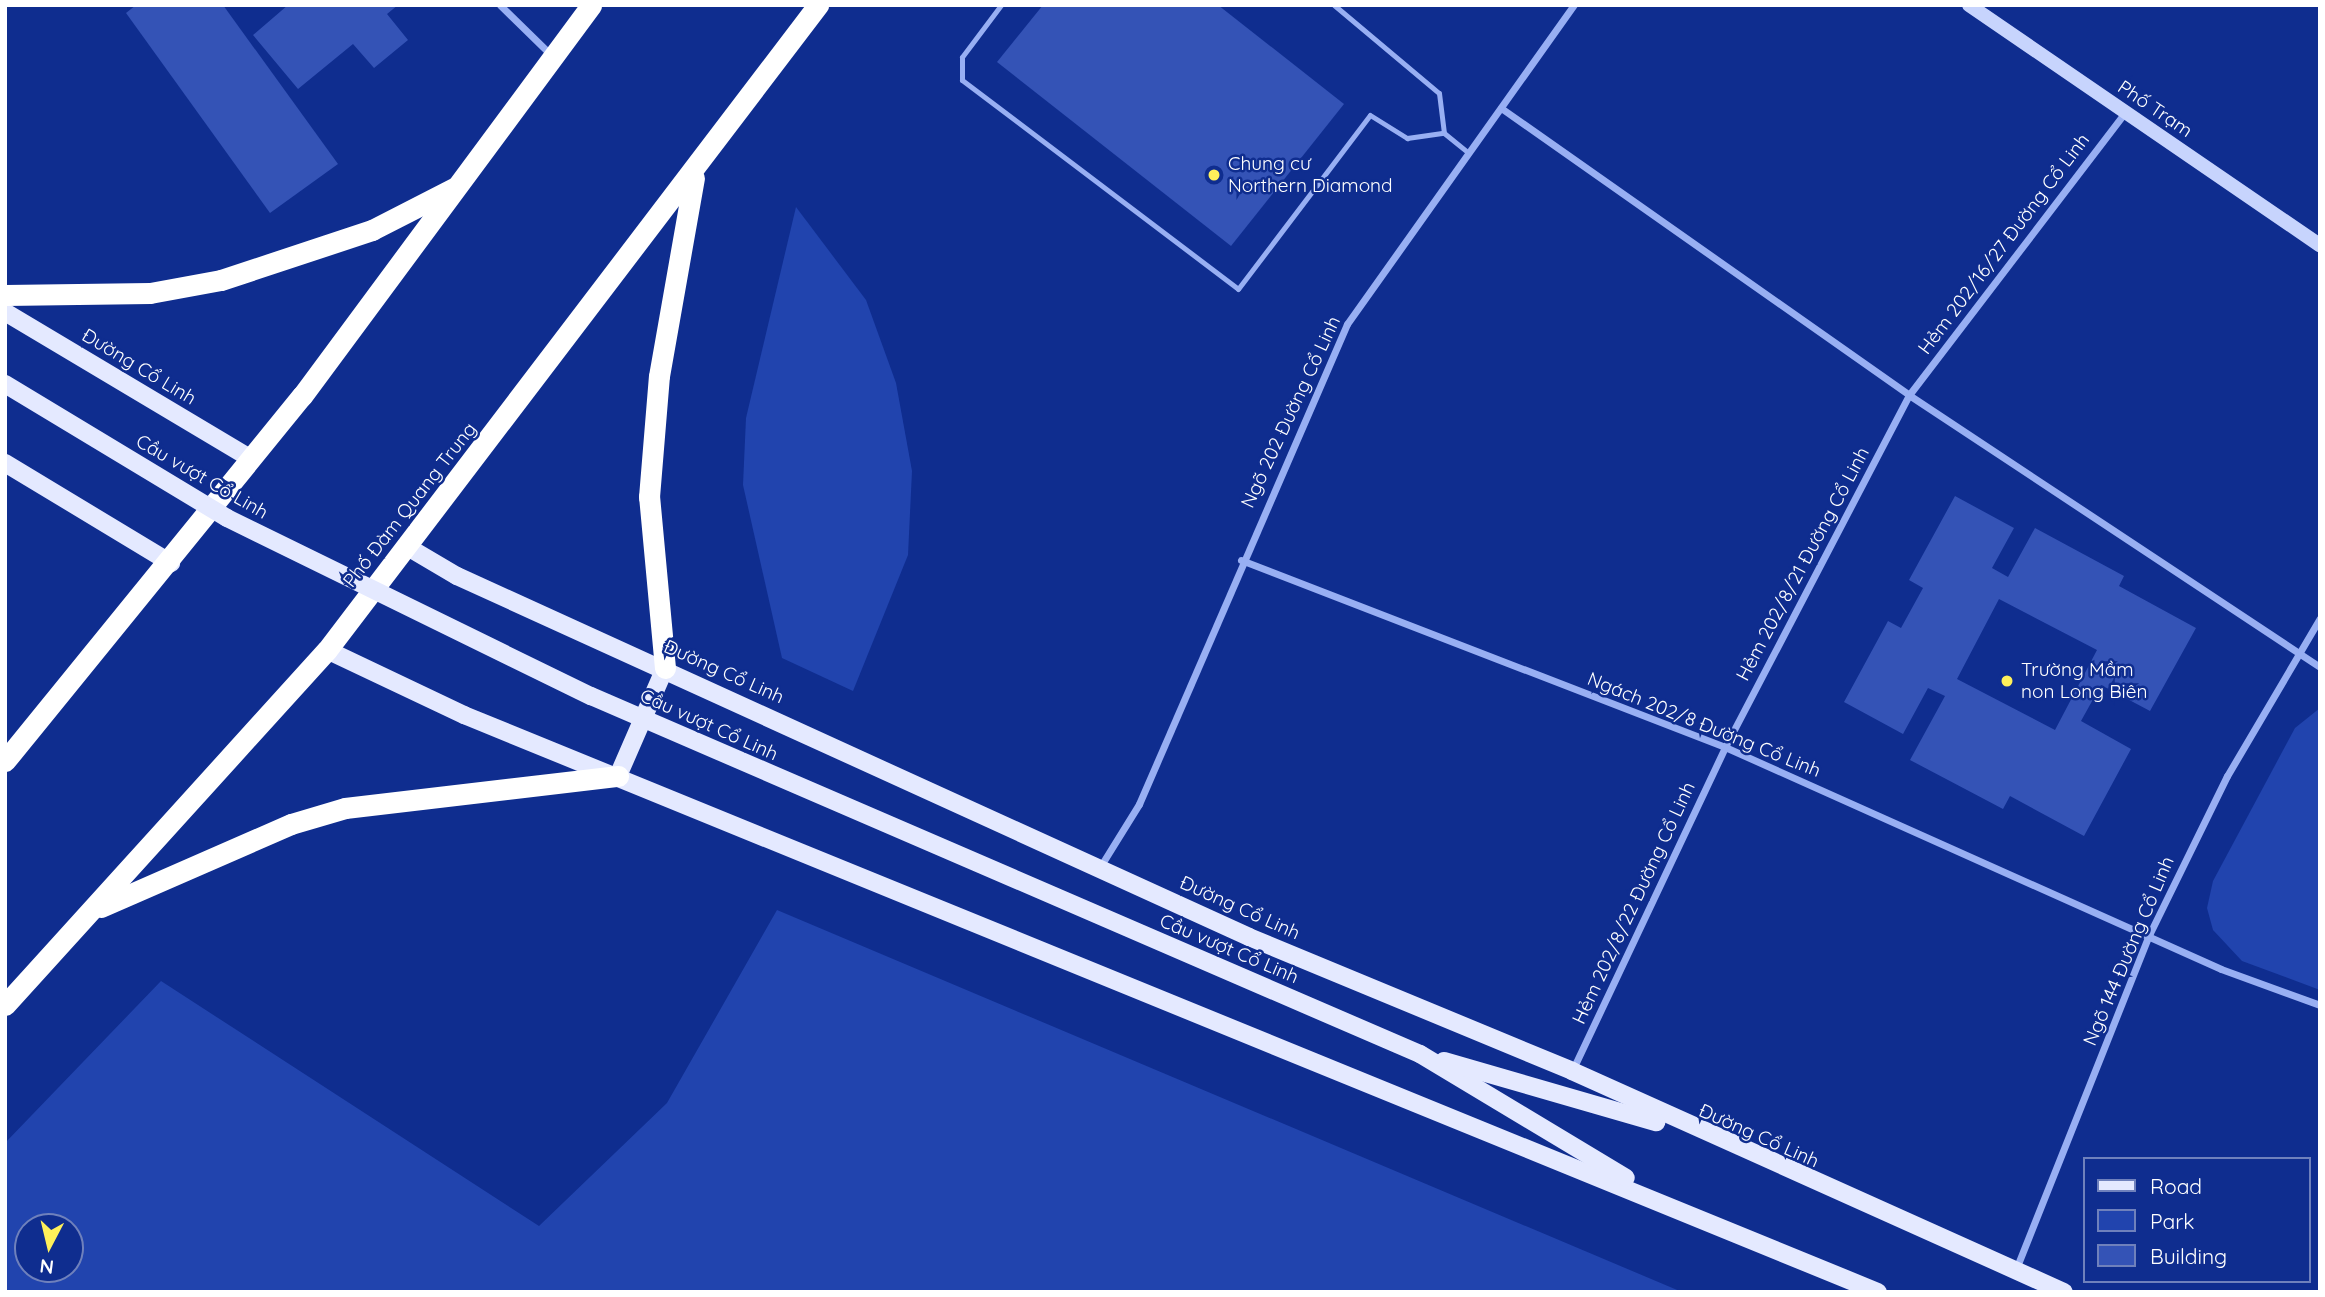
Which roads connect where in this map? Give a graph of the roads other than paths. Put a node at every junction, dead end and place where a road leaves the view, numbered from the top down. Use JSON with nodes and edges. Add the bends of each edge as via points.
{"nodes":[{"id":1,"x":500,"y":5,"type":"edge"},
{"id":2,"x":591,"y":5,"type":"edge"},
{"id":3,"x":818,"y":5,"type":"edge"},
{"id":4,"x":1000,"y":5,"type":"edge"},
{"id":5,"x":1334,"y":5,"type":"edge"},
{"id":6,"x":1574,"y":5,"type":"edge"},
{"id":7,"x":1969,"y":5,"type":"edge"},
{"id":8,"x":552,"y":57,"type":"junction"},
{"id":9,"x":1501,"y":108,"type":"junction"},
{"id":10,"x":2125,"y":112,"type":"junction"},
{"id":11,"x":1444,"y":132,"type":"junction"},
{"id":12,"x":1465,"y":151,"type":"junction"},
{"id":13,"x":695,"y":172,"type":"junction"},
{"id":14,"x":459,"y":186,"type":"junction"},
{"id":15,"x":2320,"y":245,"type":"edge"},
{"id":16,"x":5,"y":295,"type":"edge"},
{"id":17,"x":5,"y":312,"type":"edge"},
{"id":18,"x":5,"y":384,"type":"edge"},
{"id":19,"x":1909,"y":395,"type":"junction"},
{"id":20,"x":252,"y":459,"type":"junction"},
{"id":21,"x":5,"y":463,"type":"edge"},
{"id":22,"x":406,"y":546,"type":"junction"},
{"id":23,"x":1241,"y":560,"type":"junction"},
{"id":24,"x":171,"y":563,"type":"junction"},
{"id":25,"x":2320,"y":618,"type":"edge"},
{"id":26,"x":327,"y":650,"type":"junction"},
{"id":27,"x":2297,"y":650,"type":"junction"},
{"id":28,"x":2320,"y":667,"type":"edge"},
{"id":29,"x":665,"y":668,"type":"junction"},
{"id":30,"x":1725,"y":747,"type":"junction"},
{"id":31,"x":5,"y":761,"type":"edge"},
{"id":32,"x":618,"y":776,"type":"junction"},
{"id":33,"x":1100,"y":867,"type":"junction"},
{"id":34,"x":95,"y":910,"type":"junction"},
{"id":35,"x":2150,"y":933,"type":"junction"},
{"id":36,"x":5,"y":1005,"type":"edge"},
{"id":37,"x":2320,"y":1005,"type":"edge"},
{"id":38,"x":1420,"y":1054,"type":"junction"},
{"id":39,"x":1572,"y":1072,"type":"junction"},
{"id":40,"x":1703,"y":1135,"type":"junction"},
{"id":41,"x":1674,"y":1207,"type":"junction"},
{"id":42,"x":2015,"y":1273,"type":"junction"},
{"id":43,"x":1878,"y":1292,"type":"edge"},
{"id":44,"x":2063,"y":1292,"type":"edge"}],
"edges":[{"from":1,"to":8,"type":"street"},
{"from":2,"to":8,"type":"highway"},
{"from":3,"to":13,"type":"highway","name":"Phố Đàm Quang Trung"},
{"from":4,"to":11,"type":"lane","via":[[962,57],[962,80],[1238,289],[1370,115],[1407,138]]},
{"from":5,"to":11,"type":"lane","via":[[1439,93]]},
{"from":6,"to":9,"type":"street","name":"Ngõ 202 Đường Cổ Linh"},
{"from":7,"to":10,"type":"street","name":"Phố Trạm"},
{"from":8,"to":14,"type":"highway"},
{"from":9,"to":12,"type":"street","name":"Ngõ 202 Đường Cổ Linh"},
{"from":9,"to":19,"type":"street"},
{"from":10,"to":15,"type":"street","name":"Phố Trạm"},
{"from":10,"to":19,"type":"street","name":"Hẻm 202/16/27 Đường Cổ Linh"},
{"from":11,"to":12,"type":"lane"},
{"from":12,"to":23,"type":"street","name":"Ngõ 202 Đường Cổ Linh","via":[[1347,324]]},
{"from":13,"to":22,"type":"highway","name":"Phố Đàm Quang Trung"},
{"from":13,"to":29,"type":"highway","via":[[659,376],[649,497]]},
{"from":14,"to":16,"type":"highway","via":[[372,230],[221,280],[138,293]]},
{"from":14,"to":20,"type":"highway"},
{"from":17,"to":20,"type":"main road","name":"Đường Cổ Linh"},
{"from":18,"to":38,"type":"main road","name":"Cầu vượt Cổ Linh","bridge":true,"via":[[227,518],[591,696]]},
{"from":19,"to":27,"type":"street"},
{"from":19,"to":30,"type":"street","name":"Hẻm 202/8/21 Đường Cổ Linh"},
{"from":20,"to":24,"type":"highway"},
{"from":21,"to":24,"type":"main road"},
{"from":22,"to":26,"type":"highway","name":"Phố Đàm Quang Trung"},
{"from":22,"to":29,"type":"main road","name":"Đường Cổ Linh"},
{"from":23,"to":30,"type":"street","name":"Ngách 202/8 Đường Cổ Linh"},
{"from":23,"to":33,"type":"street","name":"Ngõ 202 Đường Cổ Linh","via":[[1139,804]]},
{"from":24,"to":31,"type":"highway"},
{"from":25,"to":27,"type":"street","name":"Ngõ 144 Đường Cổ Linh"},
{"from":26,"to":32,"type":"main road","via":[[464,715]]},
{"from":26,"to":34,"type":"highway","name":"Phố Đàm Quang Trung"},
{"from":27,"to":28,"type":"street"},
{"from":27,"to":35,"type":"street","name":"Ngõ 144 Đường Cổ Linh"},
{"from":29,"to":32,"type":"main road"},
{"from":29,"to":33,"type":"main road","name":"Đường Cổ Linh"},
{"from":30,"to":35,"type":"street","name":"Ngách 202/8 Đường Cổ Linh"},
{"from":30,"to":39,"type":"street","name":"Hẻm 202/8/22 Đường Cổ Linh"},
{"from":32,"to":34,"type":"highway","via":[[345,808],[291,824]]},
{"from":32,"to":41,"type":"main road"},
{"from":33,"to":39,"type":"main road","name":"Đường Cổ Linh","via":[[1249,937]]},
{"from":34,"to":36,"type":"highway","name":"Phố Đàm Quang Trung"},
{"from":35,"to":37,"type":"street","name":"Ngách 202/8 Đường Cổ Linh","via":[[2221,969]]},
{"from":35,"to":42,"type":"street","name":"Ngõ 144 Đường Cổ Linh"},
{"from":38,"to":40,"type":"main road","name":"Cầu vượt Cổ Linh"},
{"from":38,"to":41,"type":"main road","name":"Cầu vượt Cổ Linh"},
{"from":39,"to":40,"type":"main road","name":"Đường Cổ Linh"},
{"from":40,"to":42,"type":"main road","name":"Đường Cổ Linh"},
{"from":41,"to":43,"type":"main road"},
{"from":42,"to":44,"type":"main road","name":"Đường Cổ Linh"}]}
